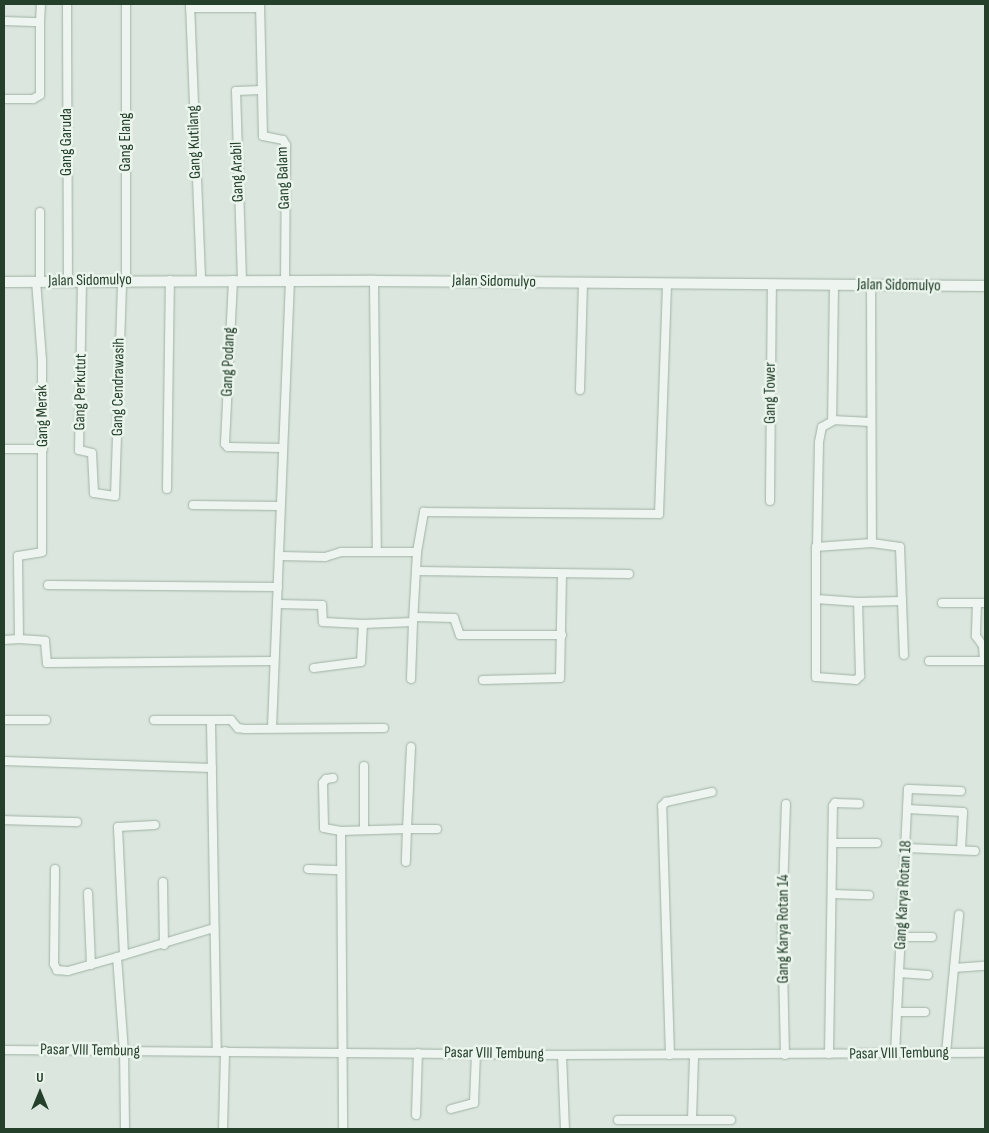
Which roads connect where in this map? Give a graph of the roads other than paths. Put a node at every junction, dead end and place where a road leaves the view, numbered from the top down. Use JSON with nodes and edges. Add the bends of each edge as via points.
{"nodes":[{"id":1,"x":41,"y":4,"type":"edge"},
{"id":2,"x":67,"y":4,"type":"edge"},
{"id":3,"x":126,"y":4,"type":"edge"},
{"id":4,"x":190,"y":6,"type":"edge"},
{"id":5,"x":260,"y":6,"type":"edge"},
{"id":6,"x":4,"y":21,"type":"edge"},
{"id":7,"x":40,"y":22,"type":"junction"},
{"id":8,"x":262,"y":90,"type":"junction"},
{"id":9,"x":4,"y":99,"type":"edge"},
{"id":10,"x":40,"y":212,"type":"dead end"},
{"id":11,"x":68,"y":280,"type":"junction"},
{"id":12,"x":82,"y":280,"type":"junction"},
{"id":13,"x":124,"y":280,"type":"junction"},
{"id":14,"x":170,"y":280,"type":"junction"},
{"id":15,"x":201,"y":280,"type":"junction"},
{"id":16,"x":238,"y":280,"type":"junction"},
{"id":17,"x":288,"y":280,"type":"junction"},
{"id":18,"x":374,"y":280,"type":"junction"},
{"id":19,"x":4,"y":282,"type":"edge"},
{"id":20,"x":38,"y":282,"type":"junction"},
{"id":21,"x":583,"y":284,"type":"junction"},
{"id":22,"x":667,"y":284,"type":"junction"},
{"id":23,"x":772,"y":284,"type":"junction"},
{"id":24,"x":834,"y":285,"type":"junction"},
{"id":25,"x":871,"y":285,"type":"junction"},
{"id":26,"x":985,"y":286,"type":"edge"},
{"id":27,"x":580,"y":390,"type":"dead end"},
{"id":28,"x":833,"y":420,"type":"junction"},
{"id":29,"x":871,"y":422,"type":"junction"},
{"id":30,"x":283,"y":448,"type":"junction"},
{"id":31,"x":4,"y":449,"type":"edge"},
{"id":32,"x":43,"y":449,"type":"junction"},
{"id":33,"x":167,"y":489,"type":"dead end"},
{"id":34,"x":116,"y":495,"type":"joint"},
{"id":35,"x":770,"y":501,"type":"dead end"},
{"id":36,"x":193,"y":505,"type":"dead end"},
{"id":37,"x":279,"y":506,"type":"junction"},
{"id":38,"x":872,"y":544,"type":"junction"},
{"id":39,"x":817,"y":546,"type":"junction"},
{"id":40,"x":377,"y":551,"type":"junction"},
{"id":41,"x":417,"y":552,"type":"junction"},
{"id":42,"x":280,"y":556,"type":"junction"},
{"id":43,"x":418,"y":571,"type":"junction"},
{"id":44,"x":562,"y":574,"type":"junction"},
{"id":45,"x":629,"y":574,"type":"dead end"},
{"id":46,"x":48,"y":585,"type":"dead end"},
{"id":47,"x":278,"y":587,"type":"junction"},
{"id":48,"x":816,"y":599,"type":"junction"},
{"id":49,"x":902,"y":601,"type":"junction"},
{"id":50,"x":858,"y":602,"type":"junction"},
{"id":51,"x":942,"y":603,"type":"dead end"},
{"id":52,"x":981,"y":603,"type":"edge"},
{"id":53,"x":277,"y":604,"type":"junction"},
{"id":54,"x":413,"y":620,"type":"junction"},
{"id":55,"x":363,"y":624,"type":"junction"},
{"id":56,"x":562,"y":635,"type":"junction"},
{"id":57,"x":4,"y":640,"type":"edge"},
{"id":58,"x":19,"y":640,"type":"junction"},
{"id":59,"x":904,"y":655,"type":"dead end"},
{"id":60,"x":273,"y":661,"type":"junction"},
{"id":61,"x":929,"y":661,"type":"dead end"},
{"id":62,"x":984,"y":661,"type":"edge"},
{"id":63,"x":314,"y":668,"type":"dead end"},
{"id":64,"x":411,"y":679,"type":"dead end"},
{"id":65,"x":483,"y":680,"type":"dead end"},
{"id":66,"x":4,"y":720,"type":"edge"},
{"id":67,"x":46,"y":720,"type":"dead end"},
{"id":68,"x":154,"y":720,"type":"dead end"},
{"id":69,"x":211,"y":721,"type":"junction"},
{"id":70,"x":272,"y":728,"type":"junction"},
{"id":71,"x":384,"y":728,"type":"dead end"},
{"id":72,"x":411,"y":747,"type":"dead end"},
{"id":73,"x":4,"y":761,"type":"edge"},
{"id":74,"x":364,"y":766,"type":"dead end"},
{"id":75,"x":212,"y":768,"type":"junction"},
{"id":76,"x":333,"y":778,"type":"dead end"},
{"id":77,"x":961,"y":791,"type":"dead end"},
{"id":78,"x":712,"y":792,"type":"dead end"},
{"id":79,"x":786,"y":804,"type":"dead end"},
{"id":80,"x":860,"y":804,"type":"dead end"},
{"id":81,"x":908,"y":809,"type":"junction"},
{"id":82,"x":4,"y":820,"type":"edge"},
{"id":83,"x":77,"y":822,"type":"dead end"},
{"id":84,"x":155,"y":825,"type":"dead end"},
{"id":85,"x":408,"y":829,"type":"junction"},
{"id":86,"x":438,"y":829,"type":"dead end"},
{"id":87,"x":364,"y":830,"type":"junction"},
{"id":88,"x":341,"y":831,"type":"junction"},
{"id":89,"x":833,"y":843,"type":"junction"},
{"id":90,"x":877,"y":843,"type":"dead end"},
{"id":91,"x":907,"y":848,"type":"junction"},
{"id":92,"x":961,"y":850,"type":"junction"},
{"id":93,"x":975,"y":851,"type":"dead end"},
{"id":94,"x":406,"y":862,"type":"dead end"},
{"id":95,"x":55,"y":869,"type":"dead end"},
{"id":96,"x":308,"y":869,"type":"dead end"},
{"id":97,"x":341,"y":870,"type":"junction"},
{"id":98,"x":162,"y":882,"type":"dead end"},
{"id":99,"x":88,"y":894,"type":"dead end"},
{"id":100,"x":832,"y":894,"type":"junction"},
{"id":101,"x":869,"y":895,"type":"dead end"},
{"id":102,"x":959,"y":915,"type":"dead end"},
{"id":103,"x":214,"y":928,"type":"junction"},
{"id":104,"x":901,"y":937,"type":"junction"},
{"id":105,"x":932,"y":937,"type":"dead end"},
{"id":106,"x":164,"y":945,"type":"junction"},
{"id":107,"x":120,"y":956,"type":"junction"},
{"id":108,"x":91,"y":965,"type":"junction"},
{"id":109,"x":985,"y":966,"type":"edge"},
{"id":110,"x":954,"y":968,"type":"junction"},
{"id":111,"x":899,"y":973,"type":"junction"},
{"id":112,"x":928,"y":975,"type":"dead end"},
{"id":113,"x":896,"y":1012,"type":"junction"},
{"id":114,"x":925,"y":1012,"type":"dead end"},
{"id":115,"x":4,"y":1050,"type":"edge"},
{"id":116,"x":124,"y":1052,"type":"junction"},
{"id":117,"x":221,"y":1052,"type":"junction"},
{"id":118,"x":418,"y":1053,"type":"junction"},
{"id":119,"x":946,"y":1053,"type":"junction"},
{"id":120,"x":985,"y":1053,"type":"edge"},
{"id":121,"x":342,"y":1054,"type":"junction"},
{"id":122,"x":476,"y":1054,"type":"junction"},
{"id":123,"x":694,"y":1054,"type":"junction"},
{"id":124,"x":785,"y":1054,"type":"junction"},
{"id":125,"x":829,"y":1054,"type":"junction"},
{"id":126,"x":895,"y":1054,"type":"junction"},
{"id":127,"x":562,"y":1055,"type":"junction"},
{"id":128,"x":670,"y":1055,"type":"junction"},
{"id":129,"x":451,"y":1109,"type":"dead end"},
{"id":130,"x":416,"y":1115,"type":"dead end"},
{"id":131,"x":618,"y":1120,"type":"dead end"},
{"id":132,"x":692,"y":1120,"type":"junction"},
{"id":133,"x":731,"y":1120,"type":"dead end"},
{"id":134,"x":125,"y":1129,"type":"edge"},
{"id":135,"x":222,"y":1129,"type":"edge"},
{"id":136,"x":343,"y":1129,"type":"edge"},
{"id":137,"x":565,"y":1129,"type":"edge"}],
"edges":[{"from":1,"to":7,"type":"street"},
{"from":2,"to":11,"type":"street","name":"Gang Garuda"},
{"from":3,"to":13,"type":"street","name":"Gang Elang"},
{"from":4,"to":5,"type":"street"},
{"from":4,"to":15,"type":"street","name":"Gang Kutilang"},
{"from":5,"to":8,"type":"street","name":"Gang Balam"},
{"from":6,"to":7,"type":"street"},
{"from":7,"to":9,"type":"street","via":[[40,95],[33,99]]},
{"from":8,"to":16,"type":"street","name":"Gang Arabil","via":[[236,91]]},
{"from":8,"to":17,"type":"street","name":"Gang Balam","via":[[264,138],[283,140],[286,145]]},
{"from":10,"to":20,"type":"street","name":"Gang Merak"},
{"from":11,"to":12,"type":"street","name":"Jalan Sidomulyo"},
{"from":11,"to":20,"type":"street","name":"Jalan Sidomulyo"},
{"from":12,"to":13,"type":"street","name":"Jalan Sidomulyo"},
{"from":12,"to":34,"type":"street","name":"Gang Perkutut","via":[[79,450],[92,453],[94,493]]},
{"from":13,"to":14,"type":"street","name":"Jalan Sidomulyo"},
{"from":13,"to":34,"type":"street","name":"Gang Cendrawasih"},
{"from":14,"to":15,"type":"street","name":"Jalan Sidomulyo"},
{"from":14,"to":33,"type":"street"},
{"from":15,"to":16,"type":"street","name":"Jalan Sidomulyo"},
{"from":16,"to":17,"type":"street","name":"Jalan Sidomulyo"},
{"from":16,"to":30,"type":"street","name":"Gang Podang","via":[[225,444],[228,447]]},
{"from":17,"to":18,"type":"street","name":"Jalan Sidomulyo"},
{"from":17,"to":30,"type":"street"},
{"from":18,"to":21,"type":"street","name":"Jalan Sidomulyo"},
{"from":18,"to":40,"type":"street"},
{"from":19,"to":20,"type":"street","name":"Jalan Sidomulyo"},
{"from":20,"to":32,"type":"street","name":"Gang Merak"},
{"from":21,"to":22,"type":"street","name":"Jalan Sidomulyo"},
{"from":21,"to":27,"type":"street"},
{"from":22,"to":23,"type":"street","name":"Jalan Sidomulyo"},
{"from":22,"to":41,"type":"street","via":[[660,513],[425,512]]},
{"from":23,"to":24,"type":"street","name":"Jalan Sidomulyo"},
{"from":23,"to":35,"type":"street","name":"Gang Tower"},
{"from":24,"to":25,"type":"street","name":"Jalan Sidomulyo"},
{"from":24,"to":28,"type":"street"},
{"from":25,"to":26,"type":"street","name":"Jalan Sidomulyo"},
{"from":25,"to":29,"type":"street"},
{"from":28,"to":29,"type":"street"},
{"from":28,"to":39,"type":"street","via":[[822,427],[819,442]]},
{"from":29,"to":38,"type":"street"},
{"from":30,"to":37,"type":"street"},
{"from":31,"to":32,"type":"street"},
{"from":32,"to":58,"type":"street","name":"Gang Merak","via":[[42,552],[18,556]]},
{"from":36,"to":37,"type":"street"},
{"from":37,"to":42,"type":"street"},
{"from":38,"to":39,"type":"street"},
{"from":38,"to":49,"type":"street","via":[[895,545],[902,550]]},
{"from":39,"to":48,"type":"street"},
{"from":40,"to":41,"type":"street"},
{"from":40,"to":42,"type":"street","via":[[341,552],[325,557]]},
{"from":41,"to":43,"type":"street"},
{"from":42,"to":47,"type":"street"},
{"from":43,"to":44,"type":"street"},
{"from":43,"to":54,"type":"street"},
{"from":44,"to":45,"type":"street"},
{"from":44,"to":56,"type":"street"},
{"from":46,"to":47,"type":"street"},
{"from":47,"to":53,"type":"street"},
{"from":48,"to":50,"type":"street"},
{"from":48,"to":50,"type":"street","via":[[814,642],[816,676],[819,679],[853,680],[860,676]]},
{"from":49,"to":50,"type":"street"},
{"from":49,"to":59,"type":"street"},
{"from":51,"to":52,"type":"street"},
{"from":52,"to":62,"type":"street","via":[[976,636],[982,646]]},
{"from":53,"to":55,"type":"street","via":[[322,604],[323,622]]},
{"from":53,"to":60,"type":"street"},
{"from":54,"to":55,"type":"street"},
{"from":54,"to":56,"type":"street","via":[[454,618],[460,634]]},
{"from":54,"to":64,"type":"street"},
{"from":55,"to":63,"type":"street","via":[[361,662]]},
{"from":56,"to":65,"type":"street","via":[[559,680]]},
{"from":57,"to":58,"type":"street"},
{"from":58,"to":60,"type":"street","via":[[45,641],[47,662]]},
{"from":60,"to":70,"type":"street"},
{"from":61,"to":62,"type":"street"},
{"from":66,"to":67,"type":"street"},
{"from":68,"to":69,"type":"street"},
{"from":69,"to":70,"type":"street","via":[[231,720],[238,728]]},
{"from":69,"to":75,"type":"street"},
{"from":70,"to":71,"type":"street"},
{"from":72,"to":85,"type":"street"},
{"from":73,"to":75,"type":"street"},
{"from":74,"to":87,"type":"street"},
{"from":75,"to":103,"type":"street"},
{"from":76,"to":88,"type":"street","via":[[323,783],[323,826]]},
{"from":77,"to":81,"type":"street","name":"Gang Karya Rotan 18","via":[[908,788]]},
{"from":78,"to":128,"type":"street","via":[[666,802],[662,806]]},
{"from":79,"to":124,"type":"street","name":"Gang Karya Rotan 14","via":[[782,923]]},
{"from":80,"to":89,"type":"street","via":[[833,805]]},
{"from":81,"to":91,"type":"street","name":"Gang Karya Rotan 18"},
{"from":81,"to":92,"type":"street","via":[[963,812]]},
{"from":82,"to":83,"type":"street"},
{"from":84,"to":107,"type":"street","via":[[118,827]]},
{"from":85,"to":86,"type":"street"},
{"from":85,"to":87,"type":"street"},
{"from":85,"to":94,"type":"street"},
{"from":87,"to":88,"type":"street"},
{"from":88,"to":97,"type":"street"},
{"from":89,"to":90,"type":"street"},
{"from":89,"to":100,"type":"street"},
{"from":91,"to":92,"type":"street"},
{"from":91,"to":104,"type":"street","name":"Gang Karya Rotan 18"},
{"from":92,"to":93,"type":"street"},
{"from":95,"to":108,"type":"street","via":[[54,964],[57,970],[68,971]]},
{"from":96,"to":97,"type":"street"},
{"from":97,"to":121,"type":"street"},
{"from":98,"to":106,"type":"street"},
{"from":99,"to":108,"type":"street"},
{"from":100,"to":101,"type":"street"},
{"from":100,"to":125,"type":"street"},
{"from":102,"to":110,"type":"street"},
{"from":103,"to":106,"type":"street"},
{"from":103,"to":117,"type":"street"},
{"from":104,"to":105,"type":"street"},
{"from":104,"to":111,"type":"street","name":"Gang Karya Rotan 18"},
{"from":106,"to":107,"type":"street"},
{"from":107,"to":108,"type":"street"},
{"from":107,"to":116,"type":"street"},
{"from":109,"to":110,"type":"street"},
{"from":110,"to":119,"type":"street"},
{"from":111,"to":112,"type":"street"},
{"from":111,"to":113,"type":"street","name":"Gang Karya Rotan 18"},
{"from":113,"to":114,"type":"street"},
{"from":113,"to":126,"type":"street","name":"Gang Karya Rotan 18"},
{"from":115,"to":116,"type":"street","name":"Pasar VIII Tembung"},
{"from":116,"to":117,"type":"street","name":"Pasar VIII Tembung"},
{"from":116,"to":134,"type":"street"},
{"from":117,"to":121,"type":"street","name":"Pasar VIII Tembung"},
{"from":117,"to":135,"type":"street"},
{"from":118,"to":121,"type":"street","name":"Pasar VIII Tembung"},
{"from":118,"to":122,"type":"street","name":"Pasar VIII Tembung"},
{"from":118,"to":130,"type":"street"},
{"from":119,"to":120,"type":"street","name":"Pasar VIII Tembung"},
{"from":119,"to":126,"type":"street","name":"Pasar VIII Tembung"},
{"from":121,"to":136,"type":"street"},
{"from":122,"to":127,"type":"street","name":"Pasar VIII Tembung"},
{"from":122,"to":129,"type":"street","via":[[474,1103]]},
{"from":123,"to":124,"type":"street","name":"Pasar VIII Tembung"},
{"from":123,"to":128,"type":"street","name":"Pasar VIII Tembung"},
{"from":123,"to":132,"type":"street"},
{"from":124,"to":125,"type":"street","name":"Pasar VIII Tembung"},
{"from":125,"to":126,"type":"street","name":"Pasar VIII Tembung"},
{"from":127,"to":128,"type":"street","name":"Pasar VIII Tembung"},
{"from":127,"to":137,"type":"street"},
{"from":131,"to":132,"type":"street"},
{"from":132,"to":133,"type":"street"}]}
